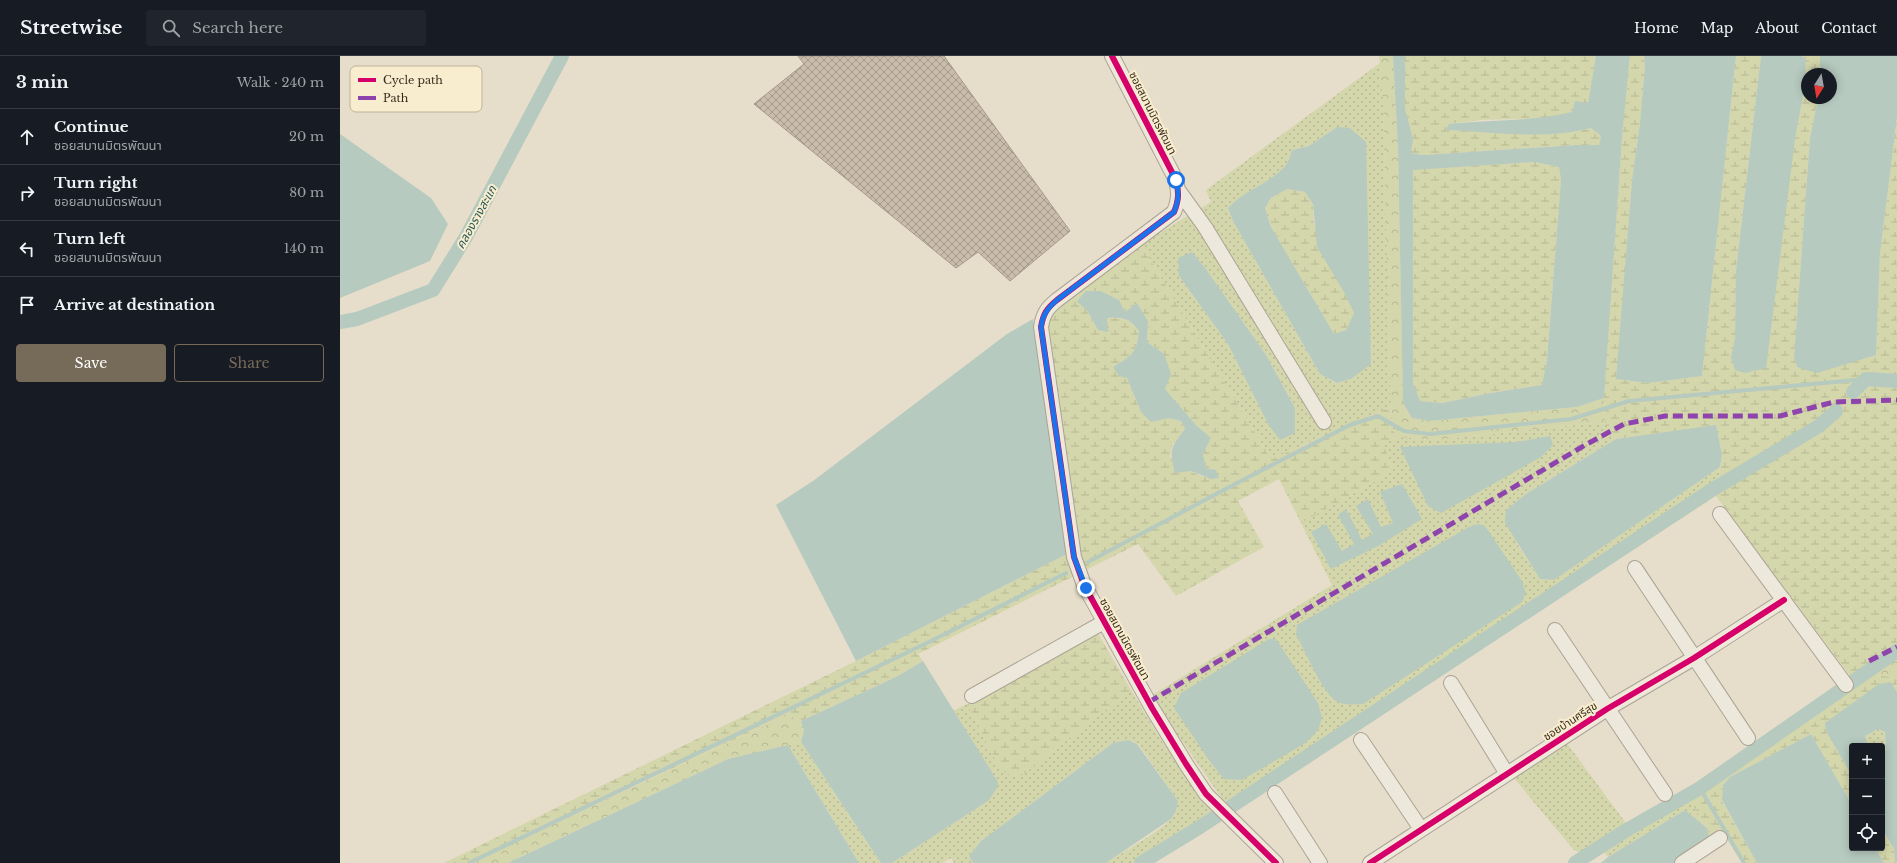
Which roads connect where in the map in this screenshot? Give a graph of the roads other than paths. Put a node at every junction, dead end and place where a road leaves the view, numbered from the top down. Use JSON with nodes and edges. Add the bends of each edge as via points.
{"nodes":[{"id":1,"x":1112,"y":56,"type":"edge"},
{"id":2,"x":1179,"y":191,"type":"junction"},
{"id":3,"x":1324,"y":422,"type":"dead end"},
{"id":4,"x":1720,"y":514,"type":"dead end"},
{"id":5,"x":1635,"y":568,"type":"dead end"},
{"id":6,"x":1784,"y":600,"type":"junction"},
{"id":7,"x":1104,"y":622,"type":"junction"},
{"id":8,"x":1555,"y":630,"type":"dead end"},
{"id":9,"x":1694,"y":658,"type":"junction"},
{"id":10,"x":1450,"y":683,"type":"dead end"},
{"id":11,"x":1846,"y":685,"type":"dead end"},
{"id":12,"x":972,"y":696,"type":"dead end"},
{"id":13,"x":1607,"y":709,"type":"junction"},
{"id":14,"x":1748,"y":738,"type":"dead end"},
{"id":15,"x":1360,"y":740,"type":"dead end"},
{"id":16,"x":1507,"y":774,"type":"junction"},
{"id":17,"x":1275,"y":793,"type":"dead end"},
{"id":18,"x":1665,"y":794,"type":"dead end"},
{"id":19,"x":1421,"y":829,"type":"junction"},
{"id":20,"x":1720,"y":838,"type":"dead end"},
{"id":21,"x":1276,"y":863,"type":"edge"},
{"id":22,"x":1320,"y":863,"type":"edge"},
{"id":23,"x":1370,"y":863,"type":"edge"},
{"id":24,"x":1682,"y":863,"type":"edge"}],
"edges":[{"from":1,"to":2,"type":"street","name":"ซอยสมานมิตรพัฒนา","via":[[1176,180]]},
{"from":2,"to":3,"type":"street","via":[[1205,227]]},
{"from":2,"to":7,"type":"street","name":"ซอยสมานมิตรพัฒนา","via":[[1174,212],[1048,307],[1042,317],[1041,327],[1074,557],[1084,585]]},
{"from":4,"to":6,"type":"street"},
{"from":5,"to":9,"type":"street"},
{"from":6,"to":9,"type":"street","name":"ซอยบ้านศรีสุข"},
{"from":6,"to":11,"type":"street"},
{"from":7,"to":12,"type":"street"},
{"from":7,"to":21,"type":"street","name":"ซอยสมานมิตรพัฒนา","via":[[1152,708],[1206,794]]},
{"from":8,"to":13,"type":"street"},
{"from":9,"to":13,"type":"street","name":"ซอยบ้านศรีสุข"},
{"from":9,"to":14,"type":"street"},
{"from":10,"to":16,"type":"street"},
{"from":13,"to":16,"type":"street","name":"ซอยบ้านศรีสุข"},
{"from":13,"to":18,"type":"street"},
{"from":15,"to":19,"type":"street"},
{"from":16,"to":19,"type":"street","name":"ซอยบ้านศรีสุข"},
{"from":17,"to":22,"type":"street"},
{"from":19,"to":23,"type":"street","name":"ซอยบ้านศรีสุข"},
{"from":20,"to":24,"type":"street"}]}
